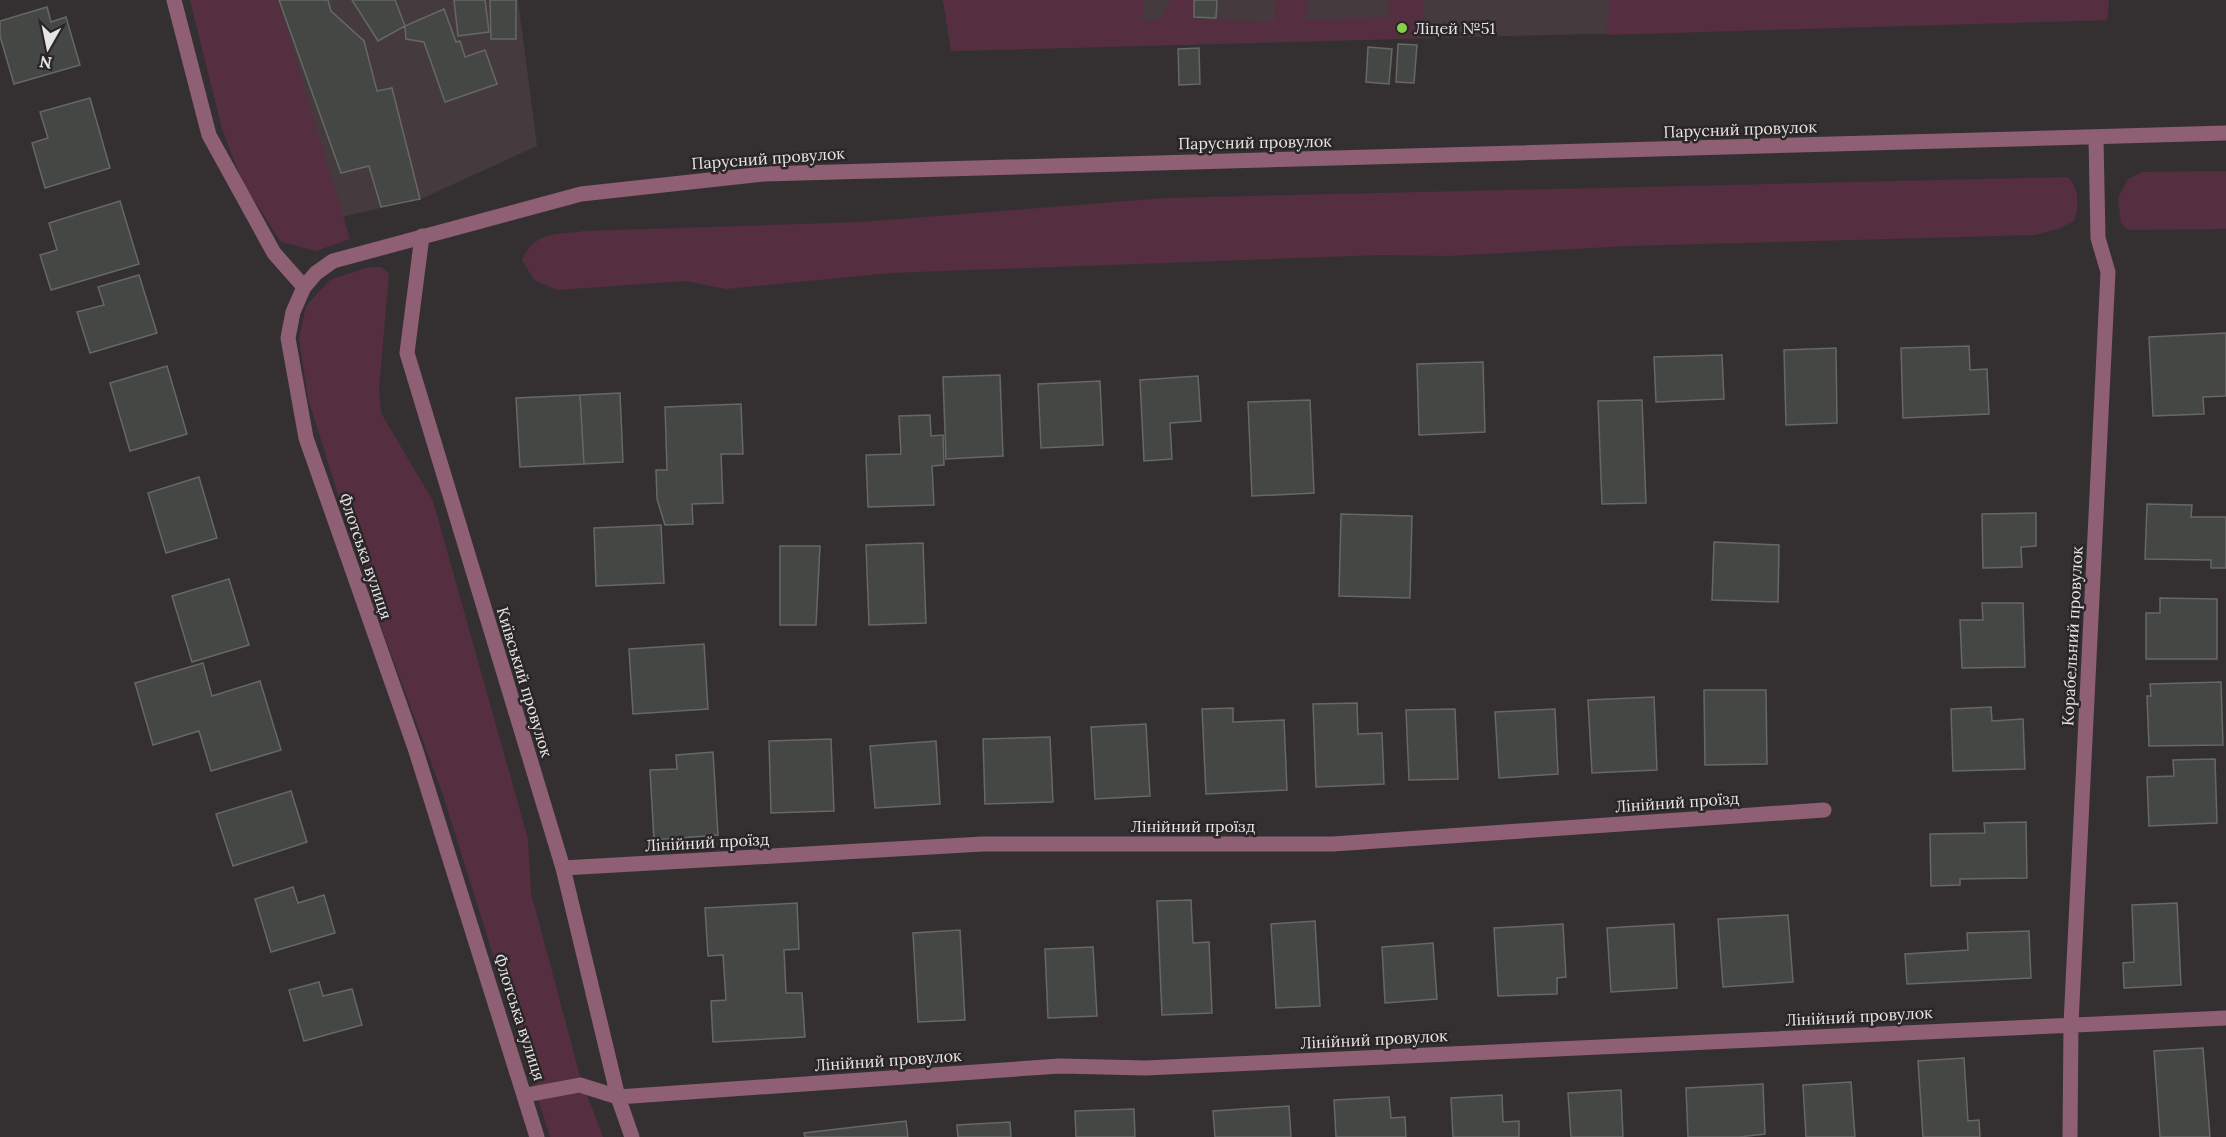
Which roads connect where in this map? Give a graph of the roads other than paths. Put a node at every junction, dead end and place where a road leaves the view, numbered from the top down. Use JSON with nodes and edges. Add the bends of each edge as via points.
{"nodes":[{"id":1,"x":174,"y":0,"type":"edge"},
{"id":2,"x":2226,"y":133,"type":"edge"},
{"id":3,"x":2097,"y":138,"type":"junction"},
{"id":4,"x":422,"y":237,"type":"junction"},
{"id":5,"x":304,"y":287,"type":"junction"},
{"id":6,"x":1824,"y":810,"type":"dead end"},
{"id":7,"x":563,"y":868,"type":"junction"},
{"id":8,"x":2226,"y":1018,"type":"edge"},
{"id":9,"x":2071,"y":1024,"type":"junction"},
{"id":10,"x":526,"y":1095,"type":"junction"},
{"id":11,"x":618,"y":1097,"type":"junction"},
{"id":12,"x":537,"y":1137,"type":"edge"},
{"id":13,"x":632,"y":1137,"type":"edge"},
{"id":14,"x":2070,"y":1137,"type":"edge"}],
"edges":[{"from":1,"to":5,"type":"street","via":[[208,135],[274,253]]},
{"from":2,"to":3,"type":"street","name":"Парусний провулок"},
{"from":3,"to":4,"type":"street","name":"Парусний провулок","via":[[764,174],[581,194]]},
{"from":3,"to":9,"type":"street","name":"Корабельний провулок","via":[[2098,238],[2108,272]]},
{"from":4,"to":5,"type":"street","name":"Парусний провулок","via":[[333,261]]},
{"from":4,"to":7,"type":"street","name":"Київський провулок","via":[[407,353]]},
{"from":5,"to":10,"type":"street","name":"Флотська вулиця","via":[[293,312],[288,338],[306,438],[415,748]]},
{"from":6,"to":7,"type":"street","name":"Лінійний проїзд","via":[[1333,844],[983,844]]},
{"from":7,"to":11,"type":"street","name":"Київський провулок"},
{"from":8,"to":9,"type":"street","name":"Лінійний провулок"},
{"from":9,"to":11,"type":"street","name":"Лінійний провулок","via":[[1146,1068],[1060,1066]]},
{"from":9,"to":14,"type":"street","name":"Корабельний провулок"},
{"from":10,"to":11,"type":"street","name":"Лінійний провулок","via":[[579,1085]]},
{"from":10,"to":12,"type":"street","name":"Флотська вулиця"},
{"from":11,"to":13,"type":"street","name":"Київський провулок"}]}
